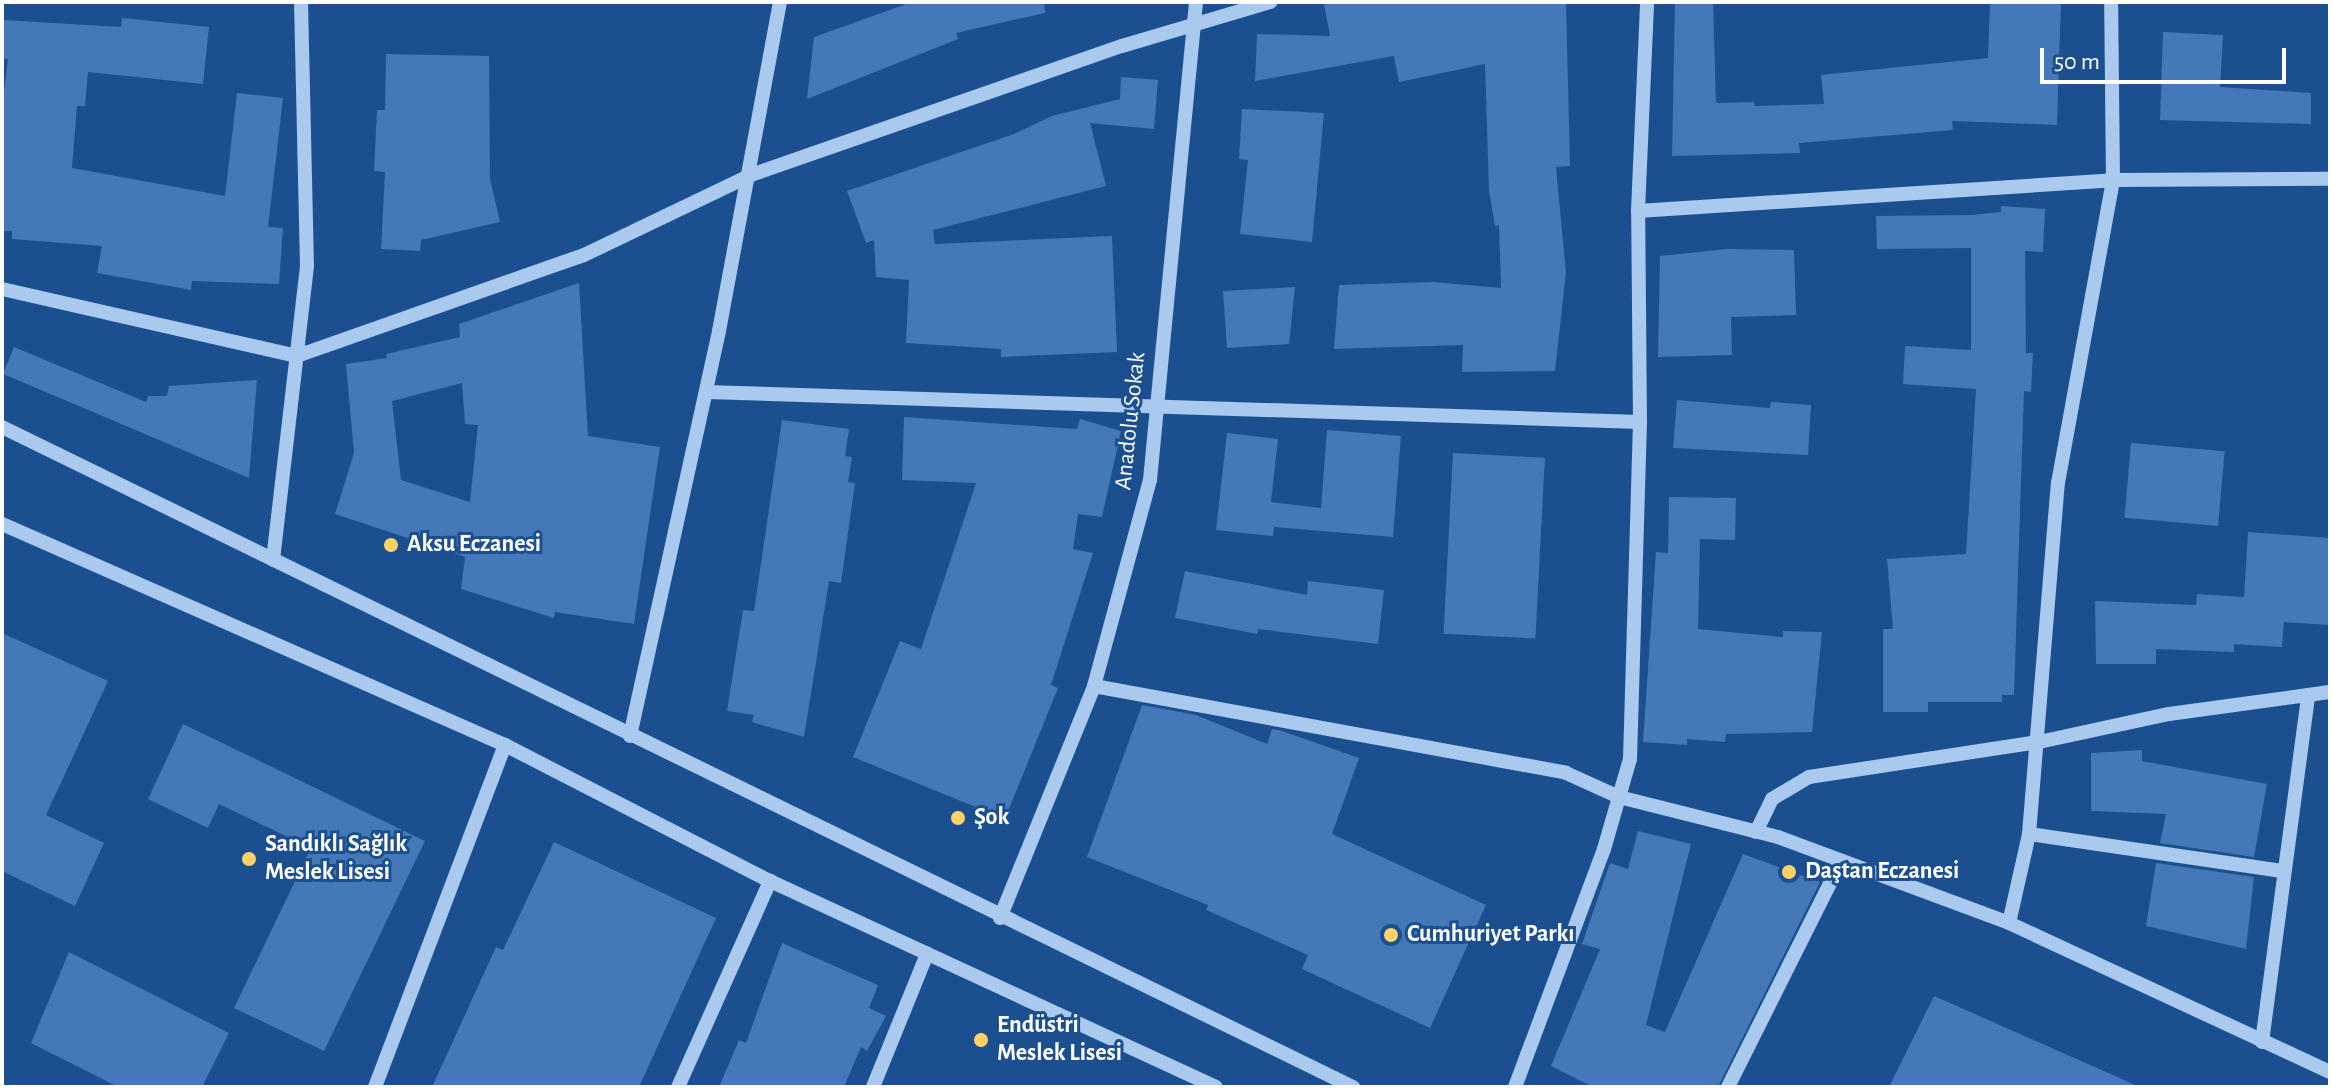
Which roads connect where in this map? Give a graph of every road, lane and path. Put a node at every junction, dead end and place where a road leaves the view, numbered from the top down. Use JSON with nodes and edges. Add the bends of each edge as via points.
{"nodes":[{"id":1,"x":301,"y":2,"type":"edge"},
{"id":2,"x":780,"y":2,"type":"edge"},
{"id":3,"x":1196,"y":2,"type":"edge"},
{"id":4,"x":1271,"y":2,"type":"edge"},
{"id":5,"x":1647,"y":2,"type":"edge"},
{"id":6,"x":2111,"y":2,"type":"edge"},
{"id":7,"x":1195,"y":27,"type":"junction"},
{"id":8,"x":751,"y":175,"type":"junction"},
{"id":9,"x":2330,"y":179,"type":"edge"},
{"id":10,"x":2113,"y":180,"type":"junction"},
{"id":11,"x":1638,"y":211,"type":"junction"},
{"id":12,"x":2,"y":289,"type":"edge"},
{"id":13,"x":297,"y":356,"type":"junction"},
{"id":14,"x":706,"y":392,"type":"junction"},
{"id":15,"x":1156,"y":406,"type":"junction"},
{"id":16,"x":1640,"y":422,"type":"junction"},
{"id":17,"x":2,"y":427,"type":"edge"},
{"id":18,"x":2,"y":524,"type":"edge"},
{"id":19,"x":273,"y":560,"type":"junction"},
{"id":20,"x":1094,"y":686,"type":"junction"},
{"id":21,"x":2330,"y":692,"type":"edge"},
{"id":22,"x":2308,"y":695,"type":"junction"},
{"id":23,"x":630,"y":736,"type":"junction"},
{"id":24,"x":2039,"y":742,"type":"junction"},
{"id":25,"x":505,"y":745,"type":"junction"},
{"id":26,"x":1619,"y":797,"type":"junction"},
{"id":27,"x":1756,"y":832,"type":"junction"},
{"id":28,"x":2029,"y":834,"type":"junction"},
{"id":29,"x":1841,"y":861,"type":"junction"},
{"id":30,"x":2282,"y":871,"type":"junction"},
{"id":31,"x":770,"y":881,"type":"junction"},
{"id":32,"x":1000,"y":918,"type":"junction"},
{"id":33,"x":2009,"y":923,"type":"junction"},
{"id":34,"x":927,"y":954,"type":"junction"},
{"id":35,"x":2262,"y":1042,"type":"junction"},
{"id":36,"x":2330,"y":1072,"type":"edge"},
{"id":37,"x":375,"y":1087,"type":"edge"},
{"id":38,"x":678,"y":1087,"type":"edge"},
{"id":39,"x":873,"y":1087,"type":"edge"},
{"id":40,"x":1216,"y":1087,"type":"edge"},
{"id":41,"x":1353,"y":1087,"type":"edge"},
{"id":42,"x":1515,"y":1087,"type":"edge"},
{"id":43,"x":1728,"y":1087,"type":"edge"}],
"edges":[{"from":1,"to":13,"type":"street","via":[[307,266]]},
{"from":2,"to":8,"type":"street"},
{"from":3,"to":7,"type":"street","name":"Anadolu Sokak"},
{"from":4,"to":7,"type":"street"},
{"from":5,"to":11,"type":"street"},
{"from":6,"to":10,"type":"street"},
{"from":7,"to":8,"type":"street","via":[[1122,46]]},
{"from":7,"to":15,"type":"street","name":"Anadolu Sokak"},
{"from":8,"to":13,"type":"street","via":[[584,255]]},
{"from":8,"to":14,"type":"street"},
{"from":9,"to":10,"type":"street"},
{"from":10,"to":11,"type":"street"},
{"from":10,"to":24,"type":"street","via":[[2058,483]]},
{"from":11,"to":16,"type":"street"},
{"from":12,"to":13,"type":"street"},
{"from":13,"to":19,"type":"street"},
{"from":14,"to":15,"type":"street"},
{"from":14,"to":23,"type":"street"},
{"from":15,"to":16,"type":"street"},
{"from":15,"to":20,"type":"street","name":"Anadolu Sokak","via":[[1150,480]]},
{"from":16,"to":26,"type":"street","via":[[1630,759]]},
{"from":17,"to":19,"type":"street"},
{"from":18,"to":25,"type":"street"},
{"from":19,"to":23,"type":"street"},
{"from":20,"to":26,"type":"street","via":[[1566,773]]},
{"from":20,"to":32,"type":"street","name":"Anadolu Sokak"},
{"from":21,"to":22,"type":"street"},
{"from":22,"to":24,"type":"street","via":[[2169,714]]},
{"from":22,"to":30,"type":"street"},
{"from":23,"to":32,"type":"street"},
{"from":24,"to":27,"type":"street","via":[[1809,777],[1772,799]]},
{"from":24,"to":28,"type":"street"},
{"from":25,"to":31,"type":"street"},
{"from":25,"to":37,"type":"street"},
{"from":26,"to":27,"type":"street"},
{"from":26,"to":42,"type":"street"},
{"from":27,"to":29,"type":"street"},
{"from":28,"to":30,"type":"street"},
{"from":28,"to":33,"type":"street"},
{"from":29,"to":33,"type":"street"},
{"from":29,"to":43,"type":"street"},
{"from":30,"to":35,"type":"street"},
{"from":31,"to":34,"type":"street"},
{"from":31,"to":38,"type":"street"},
{"from":32,"to":41,"type":"street"},
{"from":33,"to":35,"type":"street"},
{"from":34,"to":39,"type":"street"},
{"from":34,"to":40,"type":"street"},
{"from":35,"to":36,"type":"street"}]}
